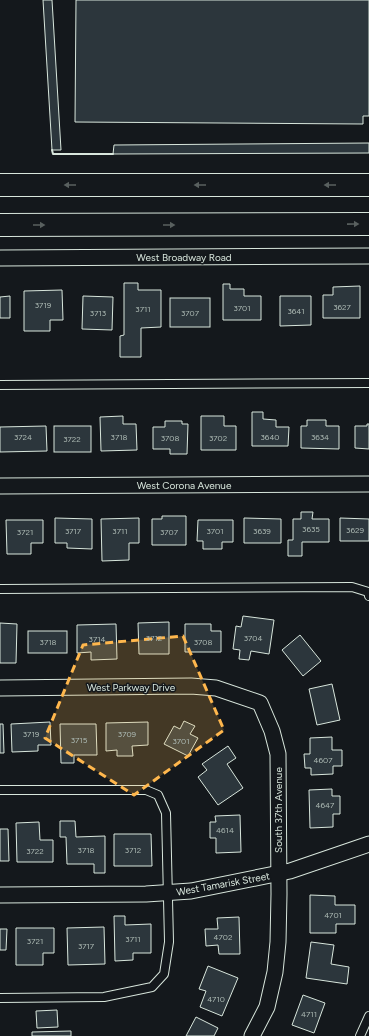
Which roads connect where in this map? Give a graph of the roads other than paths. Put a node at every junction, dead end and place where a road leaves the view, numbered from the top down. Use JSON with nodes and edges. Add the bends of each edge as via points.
{"nodes":[{"id":1,"x":0,"y":185,"type":"edge"},
{"id":2,"x":369,"y":185,"type":"edge"},
{"id":3,"x":369,"y":224,"type":"edge"},
{"id":4,"x":0,"y":225,"type":"edge"},
{"id":5,"x":369,"y":256,"type":"edge"},
{"id":6,"x":0,"y":258,"type":"edge"},
{"id":7,"x":369,"y":383,"type":"edge"},
{"id":8,"x":0,"y":385,"type":"edge"},
{"id":9,"x":369,"y":484,"type":"edge"},
{"id":10,"x":0,"y":486,"type":"edge"},
{"id":11,"x":0,"y":589,"type":"edge"},
{"id":12,"x":369,"y":596,"type":"edge"},
{"id":13,"x":0,"y":688,"type":"edge"},
{"id":14,"x":260,"y":703,"type":"joint"},
{"id":15,"x":0,"y":790,"type":"edge"},
{"id":16,"x":369,"y":844,"type":"edge"},
{"id":17,"x":279,"y":874,"type":"junction"},
{"id":18,"x":168,"y":894,"type":"junction"},
{"id":19,"x":0,"y":895,"type":"edge"},
{"id":20,"x":0,"y":998,"type":"edge"},
{"id":21,"x":369,"y":1016,"type":"edge"},
{"id":22,"x":252,"y":1036,"type":"edge"},
{"id":23,"x":360,"y":1036,"type":"edge"}],
"edges":[{"from":2,"to":1,"type":"main road","one_way":true},
{"from":4,"to":3,"type":"main road","one_way":true},
{"from":5,"to":6,"type":"street","name":"West Broadway Road"},
{"from":7,"to":8,"type":"lane"},
{"from":9,"to":10,"type":"street","name":"West Corona Avenue"},
{"from":11,"to":12,"type":"lane","via":[[352,587],[368,592]]},
{"from":13,"to":14,"type":"street","name":"West Parkway Drive","via":[[191,686],[216,688]]},
{"from":14,"to":17,"type":"street","name":"South 37th Avenue","via":[[278,754]]},
{"from":15,"to":18,"type":"lane","via":[[146,790],[158,795],[166,813]]},
{"from":16,"to":17,"type":"street","name":"West Tamarisk Street"},
{"from":17,"to":18,"type":"street","name":"West Tamarisk Street"},
{"from":17,"to":22,"type":"street","name":"South 37th Avenue","via":[[275,972],[267,1007]]},
{"from":18,"to":19,"type":"street","name":"West Tamarisk Street"},
{"from":18,"to":20,"type":"lane","via":[[169,942],[164,974],[152,987],[104,997]]},
{"from":21,"to":23,"type":"lane"}]}
